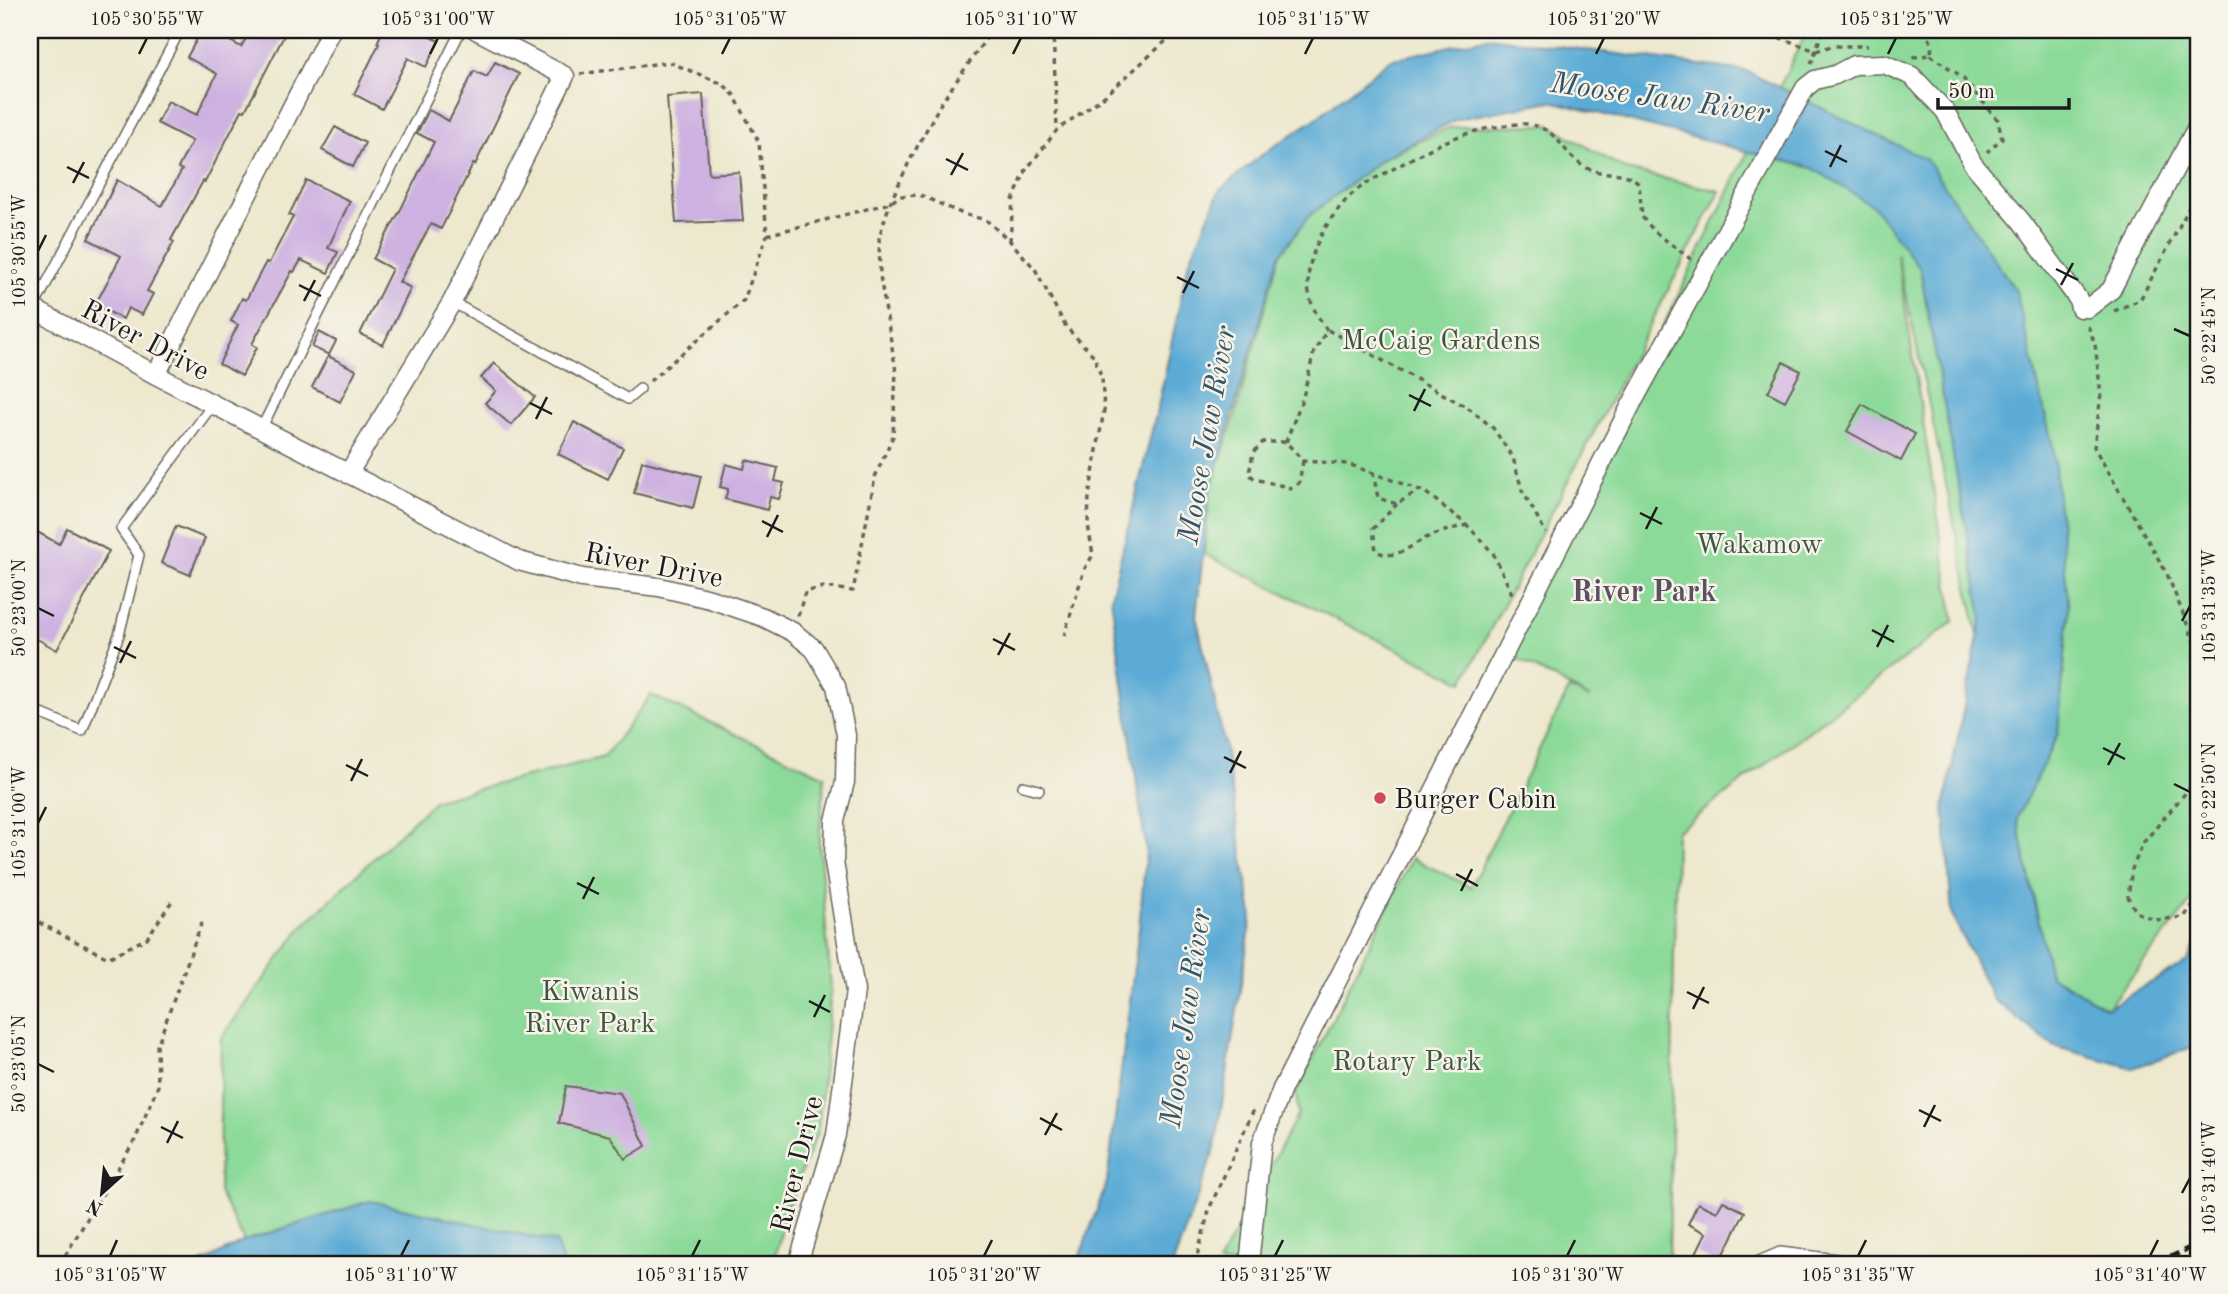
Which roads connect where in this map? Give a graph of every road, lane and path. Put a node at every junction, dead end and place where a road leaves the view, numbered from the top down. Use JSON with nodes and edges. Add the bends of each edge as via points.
{"nodes":[{"id":1,"x":180,"y":30,"type":"edge"},
{"id":2,"x":331,"y":30,"type":"edge"},
{"id":3,"x":461,"y":30,"type":"edge"},
{"id":4,"x":476,"y":30,"type":"edge"},
{"id":5,"x":992,"y":30,"type":"edge"},
{"id":6,"x":1053,"y":30,"type":"edge"},
{"id":7,"x":1178,"y":30,"type":"edge"},
{"id":8,"x":1772,"y":30,"type":"edge"},
{"id":9,"x":1823,"y":30,"type":"edge"},
{"id":10,"x":1816,"y":51,"type":"junction"},
{"id":11,"x":1930,"y":55,"type":"dead end"},
{"id":12,"x":565,"y":76,"type":"junction"},
{"id":13,"x":1810,"y":84,"type":"junction"},
{"id":14,"x":2198,"y":125,"type":"edge"},
{"id":15,"x":1057,"y":130,"type":"junction"},
{"id":16,"x":1973,"y":164,"type":"junction"},
{"id":17,"x":2198,"y":191,"type":"edge"},
{"id":18,"x":890,"y":203,"type":"junction"},
{"id":19,"x":767,"y":235,"type":"junction"},
{"id":20,"x":1010,"y":240,"type":"junction"},
{"id":21,"x":1694,"y":262,"type":"dead end"},
{"id":22,"x":452,"y":302,"type":"junction"},
{"id":23,"x":32,"y":308,"type":"edge"},
{"id":24,"x":2084,"y":308,"type":"junction"},
{"id":25,"x":1327,"y":330,"type":"junction"},
{"id":26,"x":156,"y":375,"type":"junction"},
{"id":27,"x":640,"y":389,"type":"joint"},
{"id":28,"x":213,"y":404,"type":"junction"},
{"id":29,"x":262,"y":428,"type":"junction"},
{"id":30,"x":1286,"y":442,"type":"junction"},
{"id":31,"x":1303,"y":461,"type":"junction"},
{"id":32,"x":1373,"y":472,"type":"junction"},
{"id":33,"x":348,"y":474,"type":"junction"},
{"id":34,"x":1419,"y":490,"type":"junction"},
{"id":35,"x":1397,"y":504,"type":"junction"},
{"id":36,"x":1467,"y":525,"type":"junction"},
{"id":37,"x":1547,"y":535,"type":"dead end"},
{"id":38,"x":1514,"y":597,"type":"dead end"},
{"id":39,"x":793,"y":632,"type":"junction"},
{"id":40,"x":1064,"y":636,"type":"dead end"},
{"id":41,"x":2198,"y":651,"type":"edge"},
{"id":42,"x":30,"y":709,"type":"edge"},
{"id":43,"x":2198,"y":778,"type":"edge"},
{"id":44,"x":1023,"y":786,"type":"dead end"},
{"id":45,"x":1039,"y":790,"type":"dead end"},
{"id":46,"x":174,"y":898,"type":"dead end"},
{"id":47,"x":2198,"y":898,"type":"edge"},
{"id":48,"x":30,"y":918,"type":"edge"},
{"id":49,"x":202,"y":919,"type":"dead end"},
{"id":50,"x":61,"y":1264,"type":"edge"},
{"id":51,"x":798,"y":1264,"type":"edge"},
{"id":52,"x":1249,"y":1264,"type":"edge"},
{"id":53,"x":1752,"y":1264,"type":"edge"},
{"id":54,"x":1853,"y":1264,"type":"edge"}],
"edges":[{"from":1,"to":23,"type":"lane"},
{"from":2,"to":26,"type":"street"},
{"from":3,"to":29,"type":"lane"},
{"from":4,"to":12,"type":"street"},
{"from":5,"to":18,"type":"path","via":[[941,103]]},
{"from":6,"to":15,"type":"path"},
{"from":7,"to":15,"type":"path","via":[[1106,95]]},
{"from":8,"to":10,"type":"path","via":[[1778,37]]},
{"from":9,"to":10,"type":"path"},
{"from":10,"to":13,"type":"path"},
{"from":11,"to":16,"type":"path","via":[[1961,76],[1998,120],[2002,138]]},
{"from":12,"to":19,"type":"path","via":[[669,62],[723,84],[734,95],[758,142]]},
{"from":12,"to":22,"type":"street"},
{"from":13,"to":16,"type":"street","via":[[1854,65],[1884,64],[1912,76],[1945,111]]},
{"from":13,"to":52,"type":"street","via":[[1630,407],[1282,1089],[1262,1143]]},
{"from":14,"to":24,"type":"street","via":[[2111,290]]},
{"from":15,"to":20,"type":"path","via":[[1026,170],[1013,200]]},
{"from":16,"to":24,"type":"street"},
{"from":17,"to":24,"type":"path","via":[[2140,300],[2111,313]]},
{"from":18,"to":19,"type":"path"},
{"from":18,"to":20,"type":"path","via":[[900,196],[920,195],[986,220]]},
{"from":18,"to":39,"type":"path","via":[[879,237],[880,276],[896,371],[893,436],[875,477],[853,591],[824,587],[805,593]]},
{"from":19,"to":27,"type":"path","via":[[744,300]]},
{"from":20,"to":40,"type":"path","via":[[1035,269],[1066,327],[1094,356],[1102,377],[1104,410],[1089,495],[1093,555],[1083,570]]},
{"from":21,"to":25,"type":"path","via":[[1642,217],[1639,183],[1629,174],[1586,168],[1558,138],[1528,124],[1470,131],[1376,177],[1333,216],[1308,268],[1314,311]]},
{"from":22,"to":27,"type":"lane","via":[[628,399]]},
{"from":22,"to":33,"type":"street"},
{"from":23,"to":26,"type":"street","name":"River Drive"},
{"from":24,"to":41,"type":"path","via":[[2095,344],[2101,395],[2094,447],[2167,574]]},
{"from":25,"to":30,"type":"path","via":[[1314,352]]},
{"from":25,"to":37,"type":"path","via":[[1470,409],[1493,428],[1513,458],[1522,490]]},
{"from":26,"to":28,"type":"street","name":"River Drive"},
{"from":28,"to":29,"type":"street","name":"River Drive"},
{"from":28,"to":42,"type":"lane","via":[[121,529],[138,555],[119,635],[82,731]]},
{"from":29,"to":33,"type":"street","name":"River Drive"},
{"from":30,"to":31,"type":"path"},
{"from":30,"to":31,"type":"path","via":[[1263,442],[1253,453],[1249,474],[1291,488],[1299,483]]},
{"from":31,"to":32,"type":"path","via":[[1348,464]]},
{"from":32,"to":34,"type":"path"},
{"from":32,"to":35,"type":"path","via":[[1378,498]]},
{"from":33,"to":39,"type":"street","name":"River Drive","via":[[519,561],[582,578],[659,587],[710,599]]},
{"from":34,"to":35,"type":"path"},
{"from":34,"to":36,"type":"path"},
{"from":35,"to":36,"type":"path","via":[[1373,528],[1376,551],[1384,555],[1401,553],[1424,538]]},
{"from":36,"to":38,"type":"path","via":[[1493,553]]},
{"from":39,"to":51,"type":"street","name":"River Drive","via":[[814,649],[836,686],[846,734],[834,862],[855,991],[836,1135]]},
{"from":43,"to":47,"type":"path","via":[[2143,843],[2132,869],[2128,897],[2136,912],[2155,920],[2184,917]]},
{"from":44,"to":45,"type":"lane"},
{"from":46,"to":48,"type":"path","via":[[146,938],[108,958]]},
{"from":49,"to":50,"type":"path","via":[[157,1046],[158,1086],[135,1140]]},
{"from":53,"to":54,"type":"lane","via":[[1780,1252]]}]}
